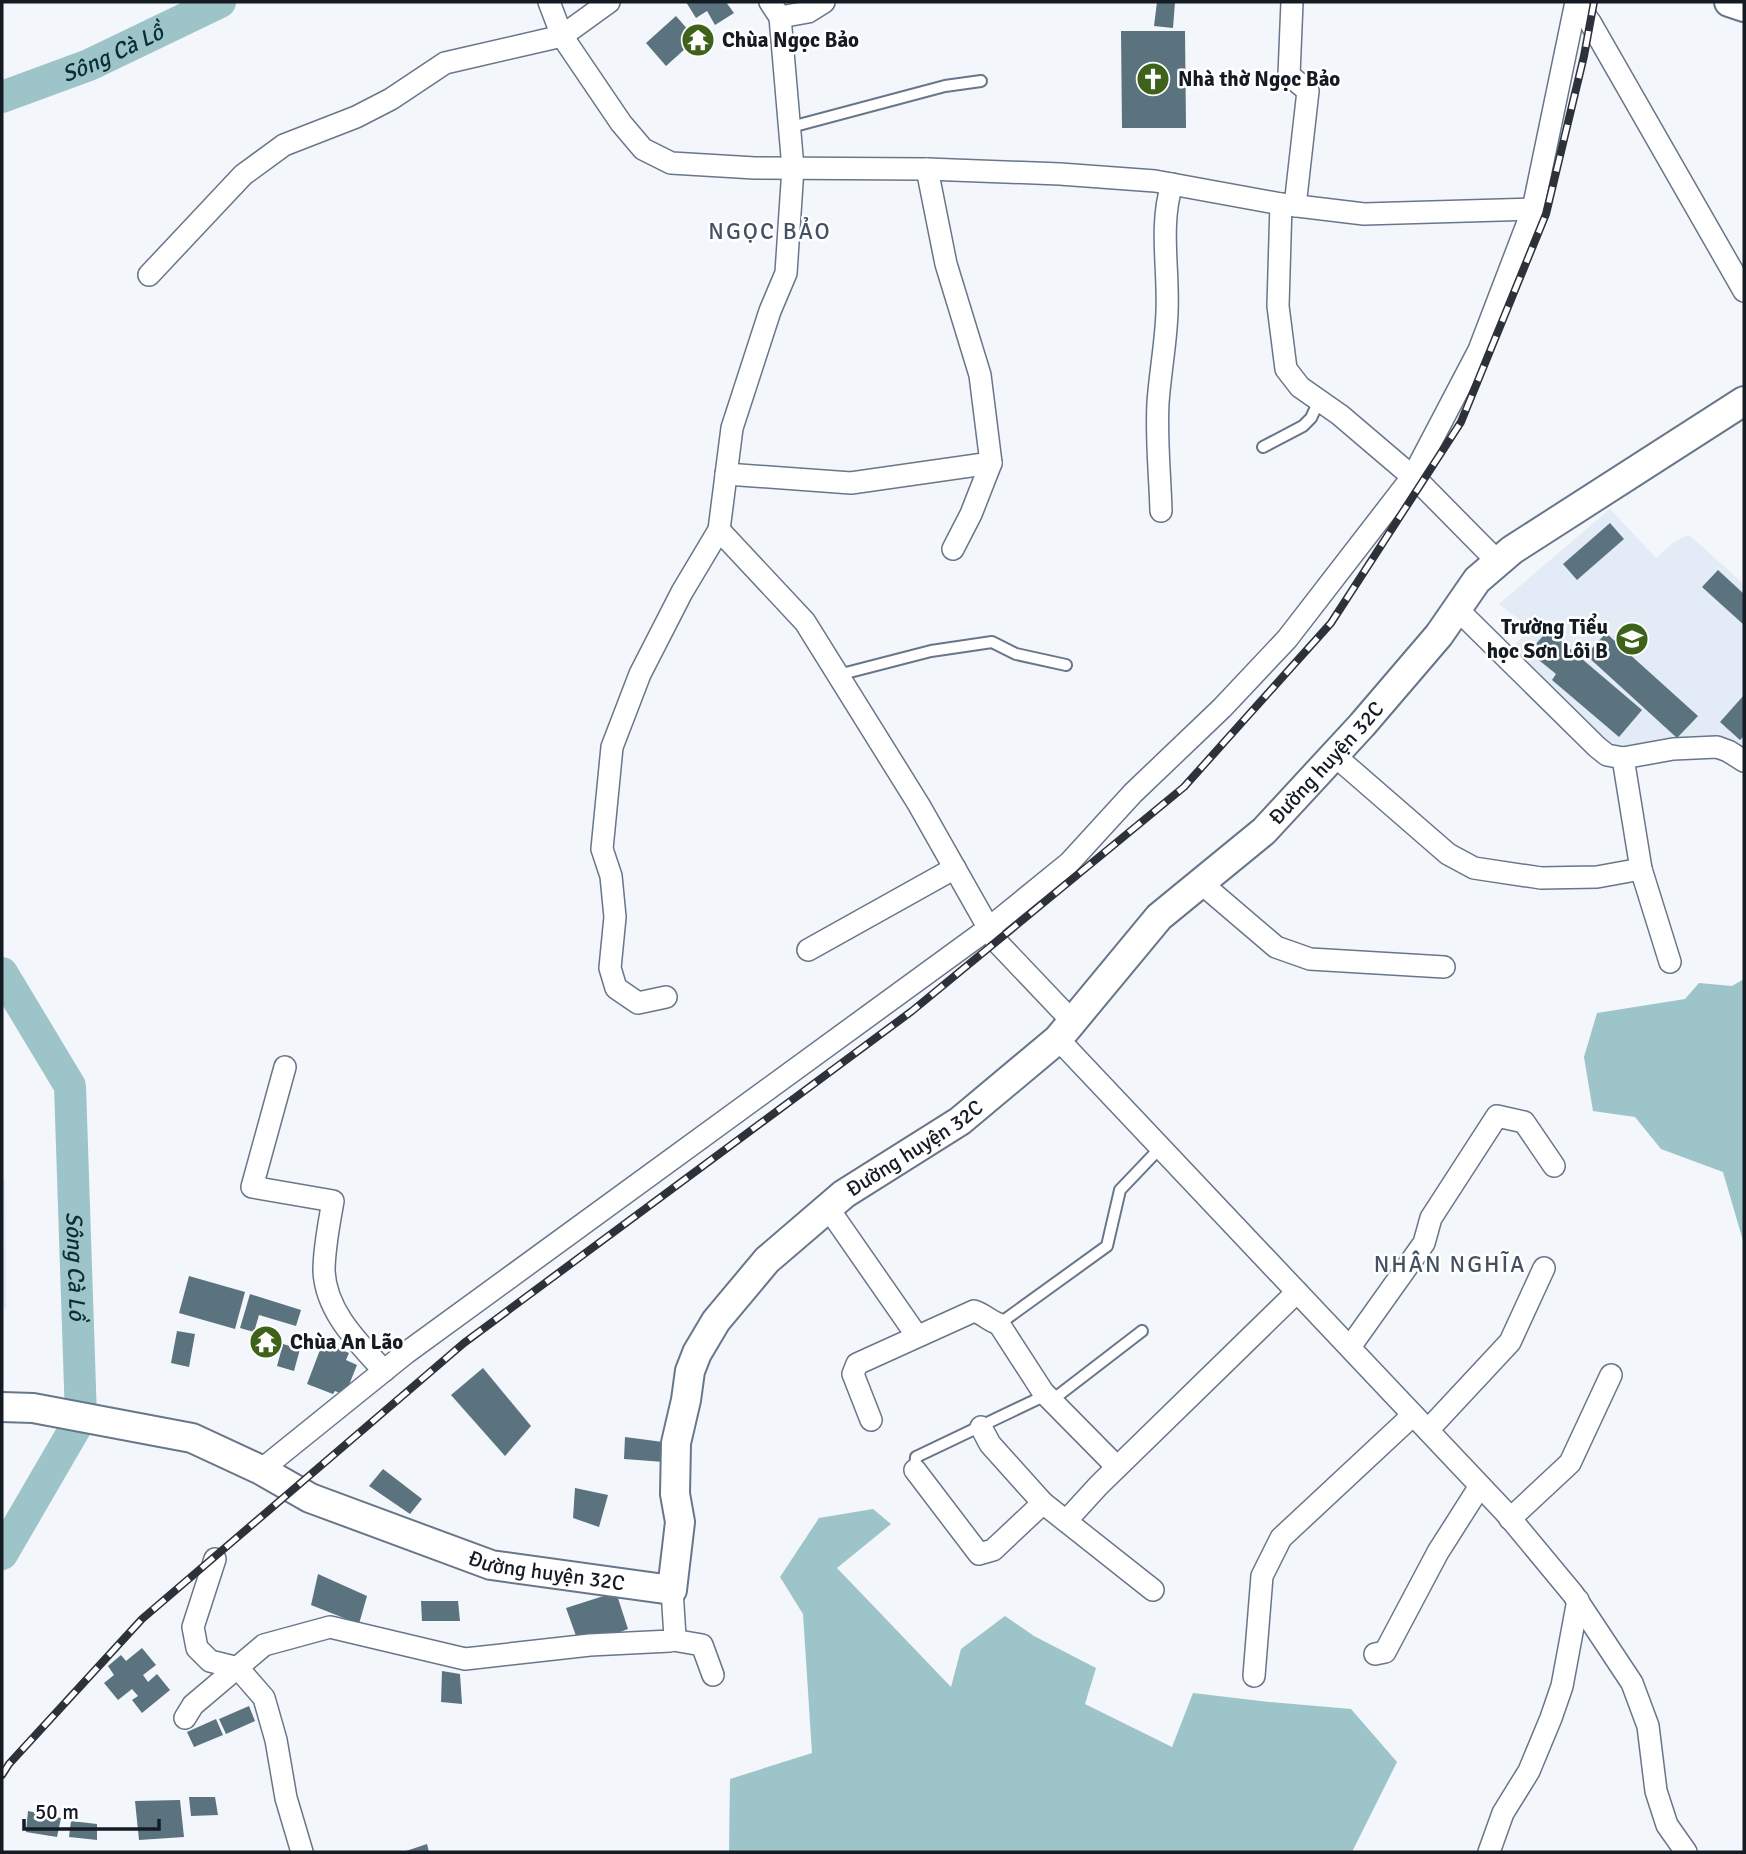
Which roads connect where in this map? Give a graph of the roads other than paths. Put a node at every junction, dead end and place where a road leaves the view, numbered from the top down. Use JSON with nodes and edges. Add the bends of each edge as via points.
{"nodes":[{"id":1,"x":549,"y":2,"type":"edge"},
{"id":2,"x":609,"y":2,"type":"edge"},
{"id":3,"x":824,"y":2,"type":"edge"},
{"id":4,"x":1292,"y":2,"type":"edge"},
{"id":5,"x":1576,"y":2,"type":"edge"},
{"id":6,"x":1729,"y":2,"type":"edge"},
{"id":7,"x":1744,"y":7,"type":"edge"},
{"id":8,"x":775,"y":10,"type":"edge"},
{"id":9,"x":562,"y":36,"type":"junction"},
{"id":10,"x":981,"y":81,"type":"dead end"},
{"id":11,"x":790,"y":127,"type":"junction"},
{"id":12,"x":793,"y":169,"type":"junction"},
{"id":13,"x":927,"y":169,"type":"junction"},
{"id":14,"x":1172,"y":184,"type":"junction"},
{"id":15,"x":1288,"y":205,"type":"junction"},
{"id":16,"x":1533,"y":209,"type":"junction"},
{"id":17,"x":149,"y":275,"type":"dead end"},
{"id":18,"x":1744,"y":290,"type":"edge"},
{"id":19,"x":1319,"y":401,"type":"junction"},
{"id":20,"x":1744,"y":401,"type":"edge"},
{"id":21,"x":1263,"y":447,"type":"dead end"},
{"id":22,"x":991,"y":463,"type":"junction"},
{"id":23,"x":726,"y":474,"type":"junction"},
{"id":24,"x":1413,"y":476,"type":"junction"},
{"id":25,"x":1161,"y":511,"type":"dead end"},
{"id":26,"x":719,"y":530,"type":"junction"},
{"id":27,"x":953,"y":549,"type":"dead end"},
{"id":28,"x":1498,"y":562,"type":"junction"},
{"id":29,"x":1457,"y":610,"type":"junction"},
{"id":30,"x":1066,"y":665,"type":"dead end"},
{"id":31,"x":838,"y":675,"type":"junction"},
{"id":32,"x":1334,"y":755,"type":"junction"},
{"id":33,"x":1623,"y":758,"type":"junction"},
{"id":34,"x":1744,"y":761,"type":"edge"},
{"id":35,"x":954,"y":868,"type":"junction"},
{"id":36,"x":1641,"y":869,"type":"junction"},
{"id":37,"x":1200,"y":883,"type":"junction"},
{"id":38,"x":989,"y":928,"type":"junction"},
{"id":39,"x":808,"y":950,"type":"dead end"},
{"id":40,"x":1670,"y":962,"type":"dead end"},
{"id":41,"x":1444,"y":967,"type":"dead end"},
{"id":42,"x":666,"y":998,"type":"dead end"},
{"id":43,"x":1065,"y":1030,"type":"junction"},
{"id":44,"x":285,"y":1067,"type":"dead end"},
{"id":45,"x":1161,"y":1147,"type":"junction"},
{"id":46,"x":1554,"y":1166,"type":"dead end"},
{"id":47,"x":828,"y":1208,"type":"junction"},
{"id":48,"x":1545,"y":1268,"type":"dead end"},
{"id":49,"x":1297,"y":1292,"type":"junction"},
{"id":50,"x":999,"y":1324,"type":"junction"},
{"id":51,"x":1142,"y":1331,"type":"dead end"},
{"id":52,"x":917,"y":1336,"type":"junction"},
{"id":53,"x":1350,"y":1347,"type":"junction"},
{"id":54,"x":384,"y":1371,"type":"junction"},
{"id":55,"x":1611,"y":1375,"type":"dead end"},
{"id":56,"x":1049,"y":1398,"type":"junction"},
{"id":57,"x":2,"y":1407,"type":"edge"},
{"id":58,"x":871,"y":1420,"type":"dead end"},
{"id":59,"x":1421,"y":1422,"type":"junction"},
{"id":60,"x":981,"y":1427,"type":"junction"},
{"id":61,"x":1117,"y":1467,"type":"junction"},
{"id":62,"x":261,"y":1470,"type":"junction"},
{"id":63,"x":915,"y":1470,"type":"joint"},
{"id":64,"x":1480,"y":1486,"type":"junction"},
{"id":65,"x":1043,"y":1503,"type":"junction"},
{"id":66,"x":1510,"y":1518,"type":"junction"},
{"id":67,"x":1066,"y":1521,"type":"junction"},
{"id":68,"x":215,"y":1559,"type":"dead end"},
{"id":69,"x":672,"y":1590,"type":"junction"},
{"id":70,"x":1153,"y":1590,"type":"dead end"},
{"id":71,"x":1577,"y":1600,"type":"junction"},
{"id":72,"x":673,"y":1640,"type":"junction"},
{"id":73,"x":1375,"y":1654,"type":"dead end"},
{"id":74,"x":238,"y":1668,"type":"junction"},
{"id":75,"x":713,"y":1675,"type":"dead end"},
{"id":76,"x":1254,"y":1676,"type":"dead end"},
{"id":77,"x":185,"y":1718,"type":"dead end"},
{"id":78,"x":302,"y":1852,"type":"edge"},
{"id":79,"x":1489,"y":1852,"type":"edge"},
{"id":80,"x":1686,"y":1852,"type":"edge"}],
"edges":[{"from":1,"to":9,"type":"street"},
{"from":2,"to":9,"type":"street"},
{"from":3,"to":8,"type":"street","via":[[808,12]]},
{"from":4,"to":15,"type":"street","via":[[1289,75],[1308,91]]},
{"from":5,"to":16,"type":"street"},
{"from":5,"to":18,"type":"street"},
{"from":6,"to":7,"type":"street"},
{"from":8,"to":11,"type":"street"},
{"from":9,"to":12,"type":"street","via":[[643,149],[671,163]]},
{"from":9,"to":17,"type":"street","via":[[445,63],[356,117],[284,145],[243,175]]},
{"from":10,"to":11,"type":"lane","via":[[945,86]]},
{"from":11,"to":12,"type":"street"},
{"from":12,"to":13,"type":"street"},
{"from":12,"to":23,"type":"street","via":[[786,272],[732,428]]},
{"from":13,"to":14,"type":"street"},
{"from":13,"to":22,"type":"street","via":[[946,264],[980,375]]},
{"from":14,"to":15,"type":"street"},
{"from":14,"to":25,"type":"street","via":[[1164,223],[1167,311],[1157,432]]},
{"from":15,"to":16,"type":"street","via":[[1364,215]]},
{"from":15,"to":19,"type":"street","via":[[1278,306],[1286,369]]},
{"from":16,"to":24,"type":"street","via":[[1479,350]]},
{"from":19,"to":21,"type":"lane","via":[[1303,426]]},
{"from":19,"to":24,"type":"street"},
{"from":20,"to":28,"type":"street","name":"Đường huyện 32C"},
{"from":22,"to":23,"type":"street","via":[[851,484]]},
{"from":22,"to":27,"type":"street"},
{"from":23,"to":26,"type":"street"},
{"from":24,"to":28,"type":"street"},
{"from":24,"to":38,"type":"street","via":[[1287,639],[1069,863]]},
{"from":26,"to":31,"type":"street","via":[[804,622]]},
{"from":26,"to":42,"type":"street","via":[[640,674],[612,747],[602,849],[611,876],[615,917],[610,968],[616,988],[638,1003]]},
{"from":28,"to":29,"type":"street","name":"Đường huyện 32C","via":[[1477,580]]},
{"from":29,"to":32,"type":"street","name":"Đường huyện 32C"},
{"from":29,"to":33,"type":"street","via":[[1597,747]]},
{"from":30,"to":31,"type":"lane","via":[[992,642],[931,651]]},
{"from":31,"to":35,"type":"street"},
{"from":32,"to":36,"type":"street","via":[[1448,854],[1474,868],[1541,878],[1597,877]]},
{"from":32,"to":37,"type":"street","name":"Đường huyện 32C","via":[[1264,831]]},
{"from":33,"to":34,"type":"street","via":[[1717,747]]},
{"from":33,"to":36,"type":"street"},
{"from":35,"to":38,"type":"street"},
{"from":35,"to":39,"type":"street"},
{"from":36,"to":40,"type":"street"},
{"from":37,"to":41,"type":"street","via":[[1276,947],[1310,958]]},
{"from":37,"to":43,"type":"street","name":"Đường huyện 32C","via":[[1159,916]]},
{"from":38,"to":43,"type":"street"},
{"from":38,"to":54,"type":"street"},
{"from":43,"to":45,"type":"street"},
{"from":43,"to":47,"type":"street","name":"Đường huyện 32C","via":[[960,1121]]},
{"from":44,"to":54,"type":"street","via":[[252,1187],[333,1201],[324,1271],[327,1292],[341,1319]]},
{"from":45,"to":49,"type":"street"},
{"from":45,"to":50,"type":"lane","via":[[1120,1190],[1107,1246]]},
{"from":46,"to":53,"type":"street","via":[[1524,1122],[1497,1116],[1431,1218],[1424,1243]]},
{"from":47,"to":52,"type":"street"},
{"from":47,"to":69,"type":"street","name":"Đường huyện 32C","via":[[767,1260],[716,1321],[697,1353],[676,1443],[675,1494],[680,1522]]},
{"from":48,"to":59,"type":"street","via":[[1510,1342]]},
{"from":49,"to":53,"type":"street"},
{"from":49,"to":61,"type":"street"},
{"from":50,"to":52,"type":"street","via":[[974,1311]]},
{"from":50,"to":56,"type":"street"},
{"from":51,"to":56,"type":"lane"},
{"from":52,"to":58,"type":"street","via":[[857,1364],[853,1374]]},
{"from":53,"to":59,"type":"street"},
{"from":54,"to":62,"type":"street"},
{"from":55,"to":66,"type":"street","via":[[1570,1463]]},
{"from":56,"to":60,"type":"lane"},
{"from":56,"to":61,"type":"street"},
{"from":57,"to":62,"type":"street","name":"Đường huyện 32C","via":[[33,1408],[192,1438]]},
{"from":59,"to":64,"type":"street"},
{"from":59,"to":76,"type":"street","via":[[1280,1538],[1262,1576]]},
{"from":60,"to":63,"type":"lane","via":[[916,1457]]},
{"from":60,"to":65,"type":"street","via":[[990,1444]]},
{"from":61,"to":67,"type":"street"},
{"from":62,"to":69,"type":"street","name":"Đường huyện 32C","via":[[310,1498],[491,1565]]},
{"from":63,"to":65,"type":"street","via":[[979,1554],[993,1550]]},
{"from":64,"to":66,"type":"street"},
{"from":64,"to":73,"type":"street","via":[[1438,1552],[1385,1652]]},
{"from":65,"to":67,"type":"street"},
{"from":66,"to":71,"type":"street"},
{"from":67,"to":70,"type":"street"},
{"from":68,"to":74,"type":"street","via":[[192,1627],[197,1648],[210,1661]]},
{"from":69,"to":72,"type":"street"},
{"from":71,"to":79,"type":"street","via":[[1562,1686],[1551,1718],[1529,1771],[1503,1813]]},
{"from":71,"to":80,"type":"street","via":[[1632,1683],[1648,1726],[1656,1791],[1667,1825]]},
{"from":72,"to":74,"type":"street","via":[[465,1659],[330,1627],[264,1645]]},
{"from":72,"to":75,"type":"street","via":[[702,1645]]},
{"from":74,"to":77,"type":"street"},
{"from":74,"to":78,"type":"street","via":[[264,1698]]}]}
